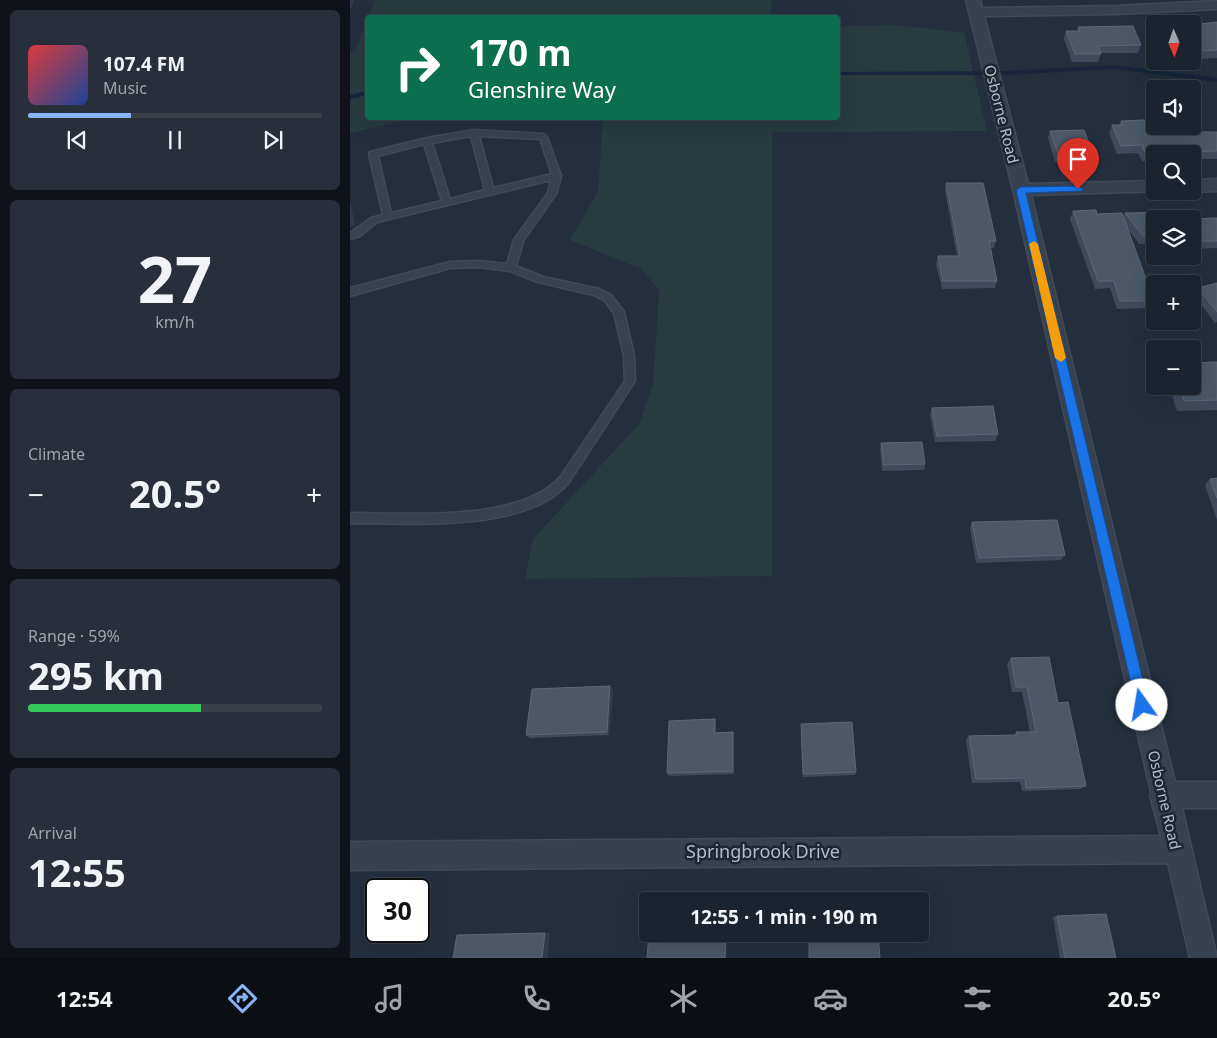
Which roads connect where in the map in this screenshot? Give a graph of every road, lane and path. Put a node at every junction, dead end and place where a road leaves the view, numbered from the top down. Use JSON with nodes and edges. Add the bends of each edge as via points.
{"nodes":[{"id":1,"x":1115,"y":5,"type":"edge"},
{"id":2,"x":1217,"y":5,"type":"edge"},
{"id":3,"x":975,"y":6,"type":"edge"},
{"id":4,"x":474,"y":133,"type":"junction"},
{"id":5,"x":427,"y":141,"type":"junction"},
{"id":6,"x":556,"y":176,"type":"junction"},
{"id":7,"x":1201,"y":186,"type":"edge"},
{"id":8,"x":1217,"y":186,"type":"edge"},
{"id":9,"x":1146,"y":187,"type":"edge"},
{"id":10,"x":1021,"y":190,"type":"junction"},
{"id":11,"x":490,"y":192,"type":"junction"},
{"id":12,"x":447,"y":202,"type":"junction"},
{"id":13,"x":388,"y":216,"type":"junction"},
{"id":14,"x":350,"y":236,"type":"edge"},
{"id":15,"x":511,"y":268,"type":"junction"},
{"id":16,"x":350,"y":292,"type":"edge"},
{"id":17,"x":350,"y":518,"type":"edge"},
{"id":18,"x":1217,"y":794,"type":"edge"},
{"id":19,"x":1164,"y":795,"type":"junction"},
{"id":20,"x":1176,"y":849,"type":"junction"},
{"id":21,"x":350,"y":856,"type":"edge"},
{"id":22,"x":1204,"y":958,"type":"edge"}],
"edges":[{"from":1,"to":2,"type":"street"},
{"from":1,"to":3,"type":"street"},
{"from":3,"to":10,"type":"street","name":"Osborne Road"},
{"from":4,"to":5,"type":"lane"},
{"from":4,"to":6,"type":"lane","via":[[543,137]]},
{"from":4,"to":11,"type":"lane"},
{"from":5,"to":12,"type":"lane"},
{"from":5,"to":13,"type":"lane","via":[[373,154]]},
{"from":6,"to":11,"type":"lane"},
{"from":6,"to":15,"type":"lane","via":[[552,194],[519,240]]},
{"from":7,"to":8,"type":"street"},
{"from":9,"to":10,"type":"street"},
{"from":10,"to":19,"type":"street","name":"Osborne Road"},
{"from":11,"to":12,"type":"lane"},
{"from":12,"to":13,"type":"lane"},
{"from":13,"to":14,"type":"lane","via":[[374,220]]},
{"from":15,"to":16,"type":"lane","via":[[478,264],[450,266]]},
{"from":15,"to":17,"type":"lane","via":[[541,280],[596,292],[608,298],[619,312],[625,331],[631,371],[625,390],[556,488],[534,501],[505,512]]},
{"from":18,"to":19,"type":"street"},
{"from":19,"to":20,"type":"street","name":"Osborne Road"},
{"from":20,"to":21,"type":"street","name":"Springbrook Drive"},
{"from":20,"to":22,"type":"street","name":"Osborne Road"}]}
